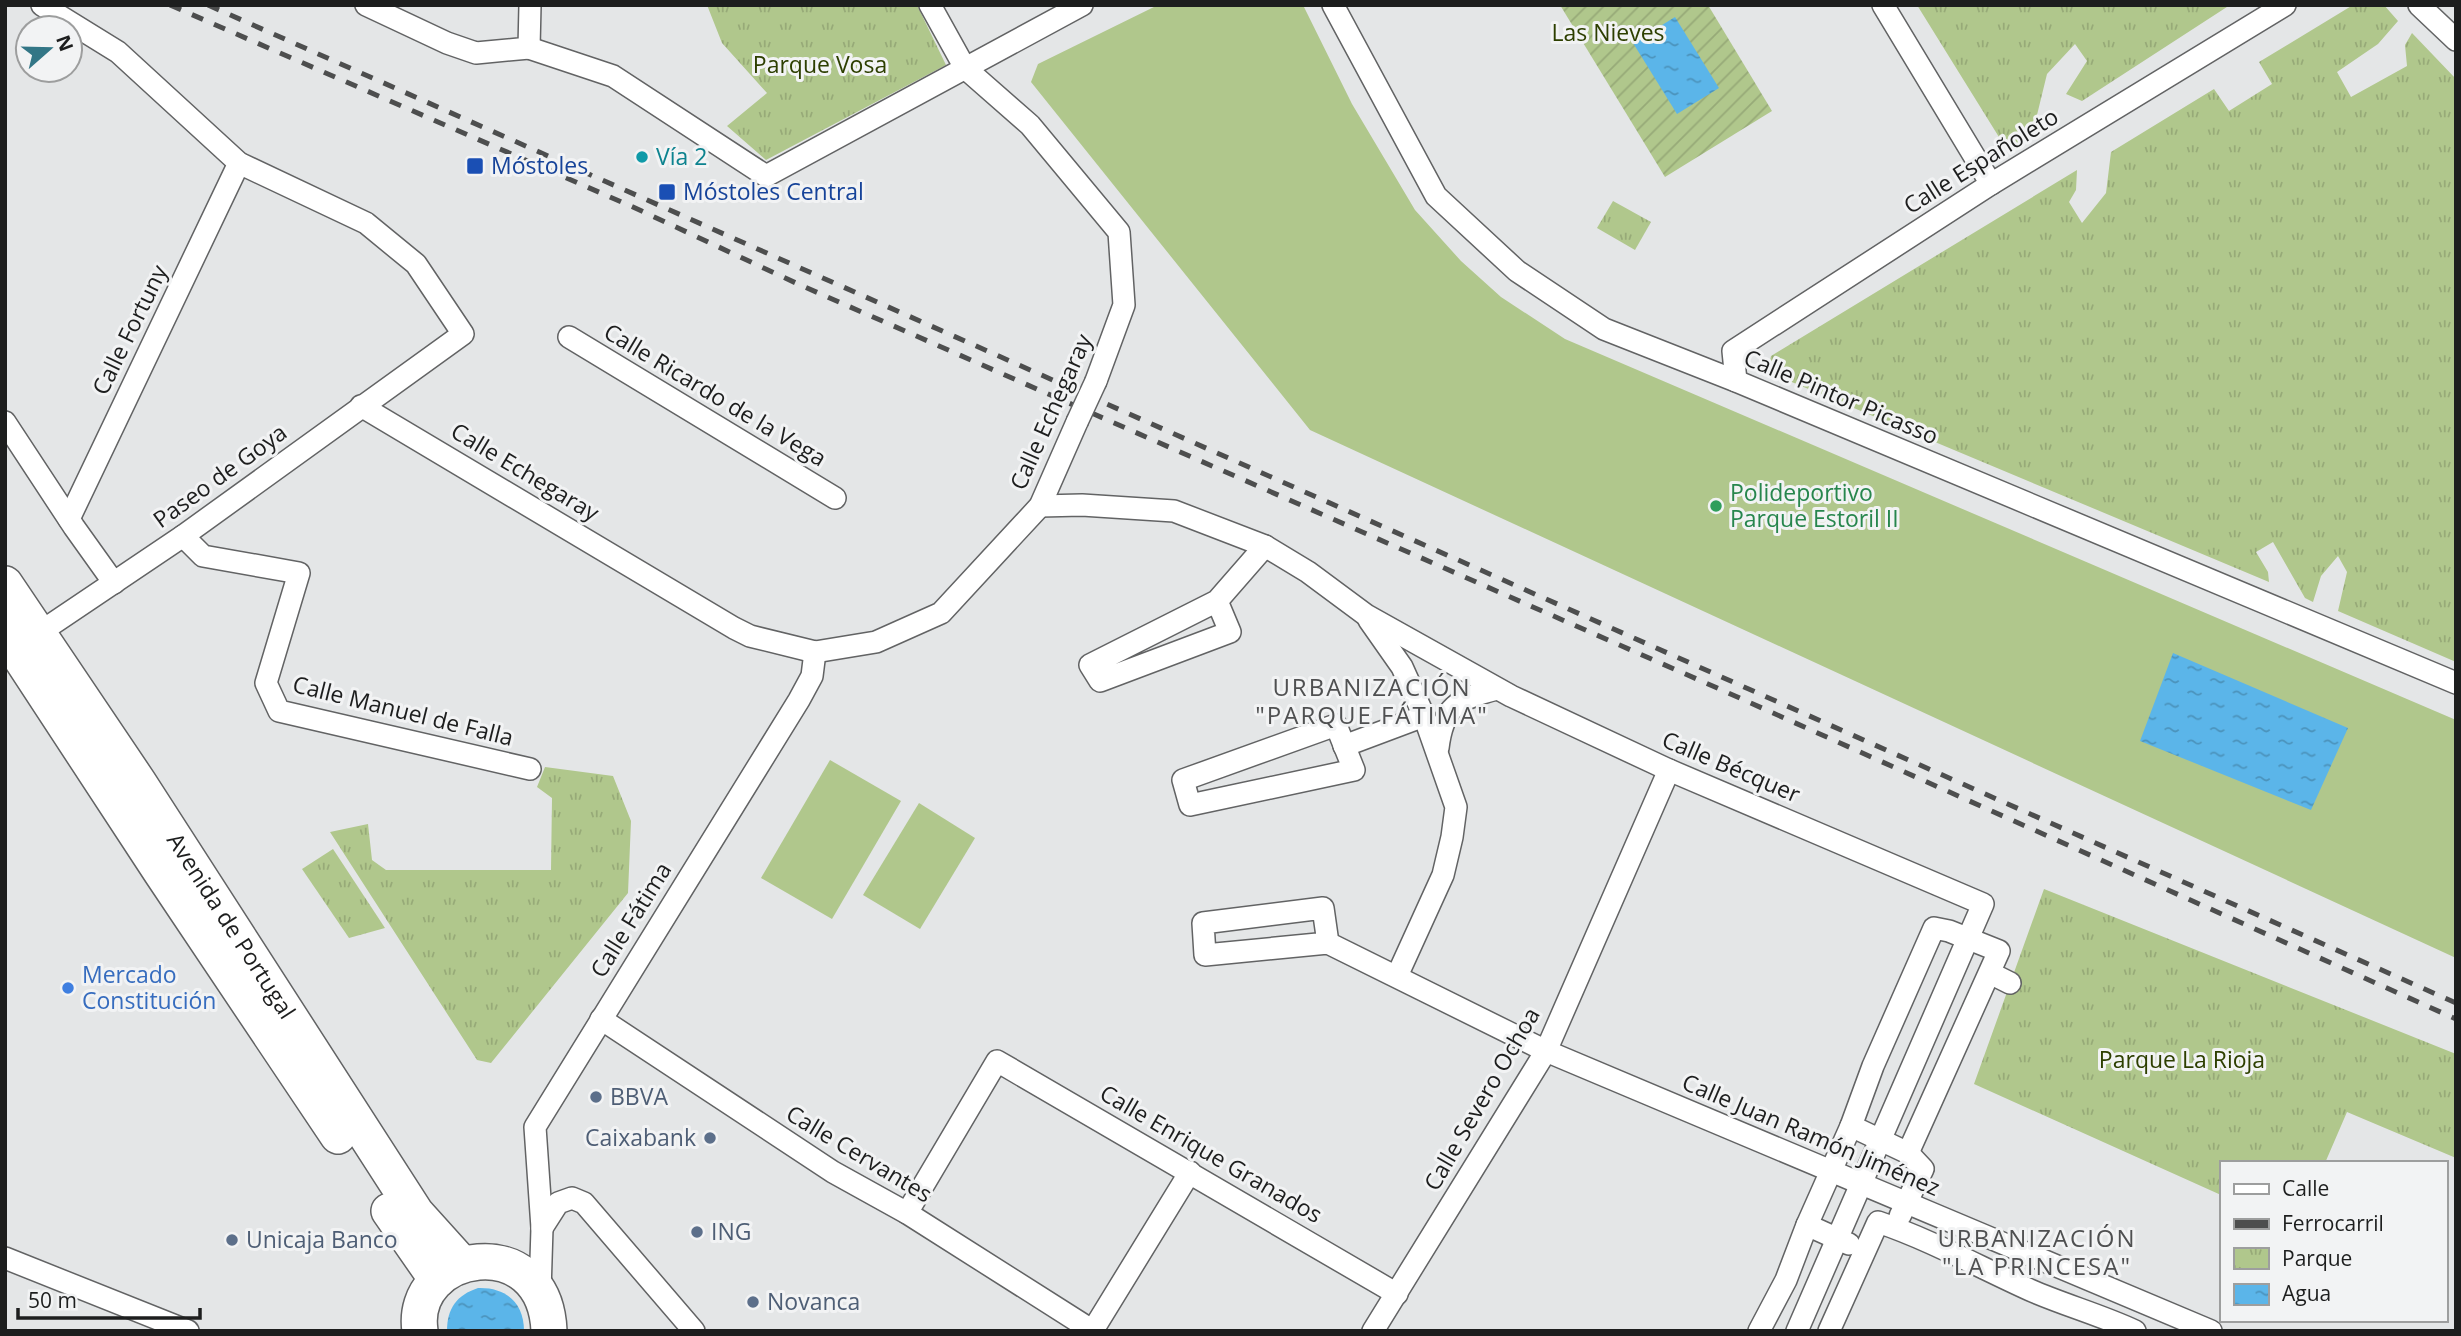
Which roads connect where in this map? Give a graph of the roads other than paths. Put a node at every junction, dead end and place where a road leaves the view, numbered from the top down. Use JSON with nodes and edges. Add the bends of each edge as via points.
{"nodes":[{"id":1,"x":42,"y":5,"type":"edge"},
{"id":2,"x":366,"y":5,"type":"edge"},
{"id":3,"x":530,"y":5,"type":"edge"},
{"id":4,"x":930,"y":5,"type":"edge"},
{"id":5,"x":1083,"y":5,"type":"edge"},
{"id":6,"x":1333,"y":5,"type":"edge"},
{"id":7,"x":1883,"y":5,"type":"edge"},
{"id":8,"x":2286,"y":5,"type":"edge"},
{"id":9,"x":2419,"y":5,"type":"edge"},
{"id":10,"x":2456,"y":40,"type":"edge"},
{"id":11,"x":529,"y":48,"type":"junction"},
{"id":12,"x":965,"y":68,"type":"junction"},
{"id":13,"x":239,"y":163,"type":"junction"},
{"id":14,"x":1991,"y":184,"type":"junction"},
{"id":15,"x":569,"y":337,"type":"dead end"},
{"id":16,"x":1736,"y":381,"type":"junction"},
{"id":17,"x":360,"y":406,"type":"junction"},
{"id":18,"x":5,"y":422,"type":"edge"},
{"id":19,"x":835,"y":498,"type":"dead end"},
{"id":20,"x":1040,"y":506,"type":"junction"},
{"id":21,"x":69,"y":519,"type":"junction"},
{"id":22,"x":183,"y":536,"type":"junction"},
{"id":23,"x":1265,"y":546,"type":"junction"},
{"id":24,"x":114,"y":583,"type":"junction"},
{"id":25,"x":5,"y":584,"type":"edge"},
{"id":26,"x":1217,"y":601,"type":"junction"},
{"id":27,"x":1366,"y":615,"type":"junction"},
{"id":28,"x":16,"y":644,"type":"edge"},
{"id":29,"x":816,"y":652,"type":"junction"},
{"id":30,"x":2456,"y":683,"type":"edge"},
{"id":31,"x":1497,"y":689,"type":"junction"},
{"id":32,"x":1424,"y":716,"type":"junction"},
{"id":33,"x":1344,"y":746,"type":"junction"},
{"id":34,"x":1438,"y":750,"type":"junction"},
{"id":35,"x":530,"y":769,"type":"dead end"},
{"id":36,"x":1670,"y":769,"type":"junction"},
{"id":37,"x":1968,"y":939,"type":"junction"},
{"id":38,"x":1328,"y":943,"type":"junction"},
{"id":39,"x":1990,"y":973,"type":"junction"},
{"id":40,"x":1396,"y":976,"type":"junction"},
{"id":41,"x":2010,"y":983,"type":"dead end"},
{"id":42,"x":601,"y":1018,"type":"junction"},
{"id":43,"x":1546,"y":1051,"type":"junction"},
{"id":44,"x":1851,"y":1126,"type":"junction"},
{"id":45,"x":1881,"y":1141,"type":"junction"},
{"id":46,"x":1908,"y":1153,"type":"junction"},
{"id":47,"x":1829,"y":1171,"type":"junction"},
{"id":48,"x":1190,"y":1172,"type":"junction"},
{"id":49,"x":1862,"y":1185,"type":"junction"},
{"id":50,"x":1907,"y":1204,"type":"junction"},
{"id":51,"x":907,"y":1213,"type":"junction"},
{"id":52,"x":1807,"y":1225,"type":"junction"},
{"id":53,"x":1894,"y":1227,"type":"junction"},
{"id":54,"x":542,"y":1228,"type":"junction"},
{"id":55,"x":1838,"y":1238,"type":"junction"},
{"id":56,"x":1865,"y":1253,"type":"junction"},
{"id":57,"x":5,"y":1258,"type":"edge"},
{"id":58,"x":450,"y":1272,"type":"junction"},
{"id":59,"x":540,"y":1292,"type":"junction"},
{"id":60,"x":1397,"y":1294,"type":"junction"},
{"id":61,"x":188,"y":1331,"type":"edge"},
{"id":62,"x":420,"y":1331,"type":"edge"},
{"id":63,"x":549,"y":1331,"type":"edge"},
{"id":64,"x":694,"y":1331,"type":"edge"},
{"id":65,"x":1093,"y":1331,"type":"edge"},
{"id":66,"x":1373,"y":1331,"type":"edge"},
{"id":67,"x":1759,"y":1331,"type":"edge"},
{"id":68,"x":1797,"y":1331,"type":"edge"},
{"id":69,"x":1829,"y":1331,"type":"edge"},
{"id":70,"x":2135,"y":1331,"type":"edge"},
{"id":71,"x":2211,"y":1331,"type":"edge"}],
"edges":[{"from":1,"to":13,"type":"street","via":[[118,52]]},
{"from":2,"to":11,"type":"street","via":[[476,52]]},
{"from":3,"to":11,"type":"street"},
{"from":4,"to":12,"type":"street","name":"Calle Echegaray"},
{"from":5,"to":12,"type":"street"},
{"from":6,"to":16,"type":"street","name":"Calle Pintor Picasso","via":[[1436,196],[1517,271],[1604,329]]},
{"from":7,"to":14,"type":"street"},
{"from":8,"to":14,"type":"street","name":"Calle Españoleto"},
{"from":9,"to":10,"type":"street"},
{"from":11,"to":12,"type":"street","via":[[613,76],[766,176]]},
{"from":12,"to":20,"type":"street","name":"Calle Echegaray","bridge":true,"via":[[1030,125],[1119,232],[1124,305]]},
{"from":13,"to":17,"type":"street","name":"Paseo de Goya","via":[[366,223],[416,264],[463,334]]},
{"from":13,"to":21,"type":"street","name":"Calle Fortuny"},
{"from":14,"to":16,"type":"street","name":"Calle Españoleto","via":[[1733,351]]},
{"from":15,"to":19,"type":"street","name":"Calle Ricardo de la Vega"},
{"from":16,"to":30,"type":"street","name":"Calle Pintor Picasso"},
{"from":17,"to":22,"type":"street","name":"Paseo de Goya"},
{"from":17,"to":29,"type":"street","name":"Calle Echegaray","via":[[734,628]]},
{"from":18,"to":21,"type":"street"},
{"from":20,"to":23,"type":"street","name":"Calle Bécquer","via":[[1174,511]]},
{"from":20,"to":29,"type":"street","name":"Calle Echegaray","via":[[942,613],[876,642]]},
{"from":21,"to":24,"type":"street"},
{"from":22,"to":24,"type":"street","name":"Paseo de Goya"},
{"from":22,"to":35,"type":"street","name":"Calle Manuel de Falla","via":[[203,556],[299,573],[266,683],[279,711]]},
{"from":23,"to":26,"type":"street"},
{"from":23,"to":27,"type":"street","name":"Calle Bécquer"},
{"from":24,"to":28,"type":"street","name":"Paseo de Goya"},
{"from":25,"to":28,"type":"main road","name":"Avenida de Portugal"},
{"from":26,"to":26,"type":"street","via":[[1090,664],[1100,681],[1230,632]]},
{"from":27,"to":31,"type":"street","name":"Calle Bécquer"},
{"from":27,"to":32,"type":"street","via":[[1402,667]]},
{"from":28,"to":58,"type":"main road","name":"Avenida de Portugal","via":[[416,1213]]},
{"from":29,"to":42,"type":"street","name":"Calle Fátima","via":[[812,676],[799,701]]},
{"from":31,"to":34,"type":"street","via":[[1469,696],[1450,709],[1441,727]]},
{"from":31,"to":36,"type":"street","name":"Calle Bécquer"},
{"from":32,"to":33,"type":"street"},
{"from":32,"to":34,"type":"street"},
{"from":33,"to":33,"type":"street","via":[[1336,725],[1183,780],[1190,805],[1354,770]]},
{"from":34,"to":40,"type":"street","via":[[1456,807],[1452,837],[1443,875]]},
{"from":36,"to":37,"type":"street","name":"Calle Bécquer","via":[[1983,904]]},
{"from":36,"to":43,"type":"street","name":"Calle Severo Ochoa"},
{"from":37,"to":39,"type":"street","via":[[1999,951]]},
{"from":37,"to":44,"type":"street","via":[[1934,928]]},
{"from":37,"to":45,"type":"street","name":"Calle Bécquer"},
{"from":38,"to":38,"type":"street","via":[[1323,908],[1203,923],[1205,955]]},
{"from":38,"to":40,"type":"street"},
{"from":39,"to":41,"type":"street"},
{"from":39,"to":46,"type":"street"},
{"from":40,"to":43,"type":"street","name":"Calle Juan Ramón Jiménez"},
{"from":42,"to":51,"type":"street","name":"Calle Cervantes","via":[[833,1172]]},
{"from":42,"to":54,"type":"street","name":"Calle Fátima","via":[[535,1127]]},
{"from":43,"to":47,"type":"street","name":"Calle Juan Ramón Jiménez"},
{"from":43,"to":60,"type":"street","name":"Calle Severo Ochoa"},
{"from":44,"to":45,"type":"street"},
{"from":44,"to":47,"type":"street"},
{"from":45,"to":46,"type":"street"},
{"from":45,"to":49,"type":"street","name":"Calle Bécquer"},
{"from":46,"to":50,"type":"street","via":[[1923,1169]]},
{"from":47,"to":49,"type":"street","name":"Calle Juan Ramón Jiménez"},
{"from":47,"to":52,"type":"street"},
{"from":48,"to":51,"type":"street","name":"Calle Enrique Granados","via":[[997,1061]]},
{"from":48,"to":60,"type":"street","name":"Calle Enrique Granados"},
{"from":48,"to":65,"type":"street"},
{"from":49,"to":50,"type":"street","name":"Calle Juan Ramón Jiménez"},
{"from":49,"to":55,"type":"street","name":"Calle Bécquer"},
{"from":50,"to":53,"type":"street"},
{"from":50,"to":71,"type":"street","name":"Calle Juan Ramón Jiménez"},
{"from":51,"to":65,"type":"street","name":"Calle Cervantes"},
{"from":52,"to":55,"type":"street"},
{"from":52,"to":67,"type":"street","via":[[1786,1280]]},
{"from":53,"to":56,"type":"street","via":[[1878,1222]]},
{"from":53,"to":70,"type":"street","via":[[1982,1269]]},
{"from":54,"to":59,"type":"street"},
{"from":54,"to":64,"type":"street","via":[[558,1203],[572,1198],[584,1203]]},
{"from":55,"to":56,"type":"street"},
{"from":55,"to":68,"type":"street","name":"Calle Bécquer"},
{"from":56,"to":69,"type":"street"},
{"from":57,"to":61,"type":"street"},
{"from":58,"to":59,"type":"main road","via":[[487,1261],[509,1265]]},
{"from":58,"to":62,"type":"main road","via":[[425,1298]]},
{"from":59,"to":63,"type":"main road"},
{"from":60,"to":66,"type":"street","name":"Calle Severo Ochoa"}]}
